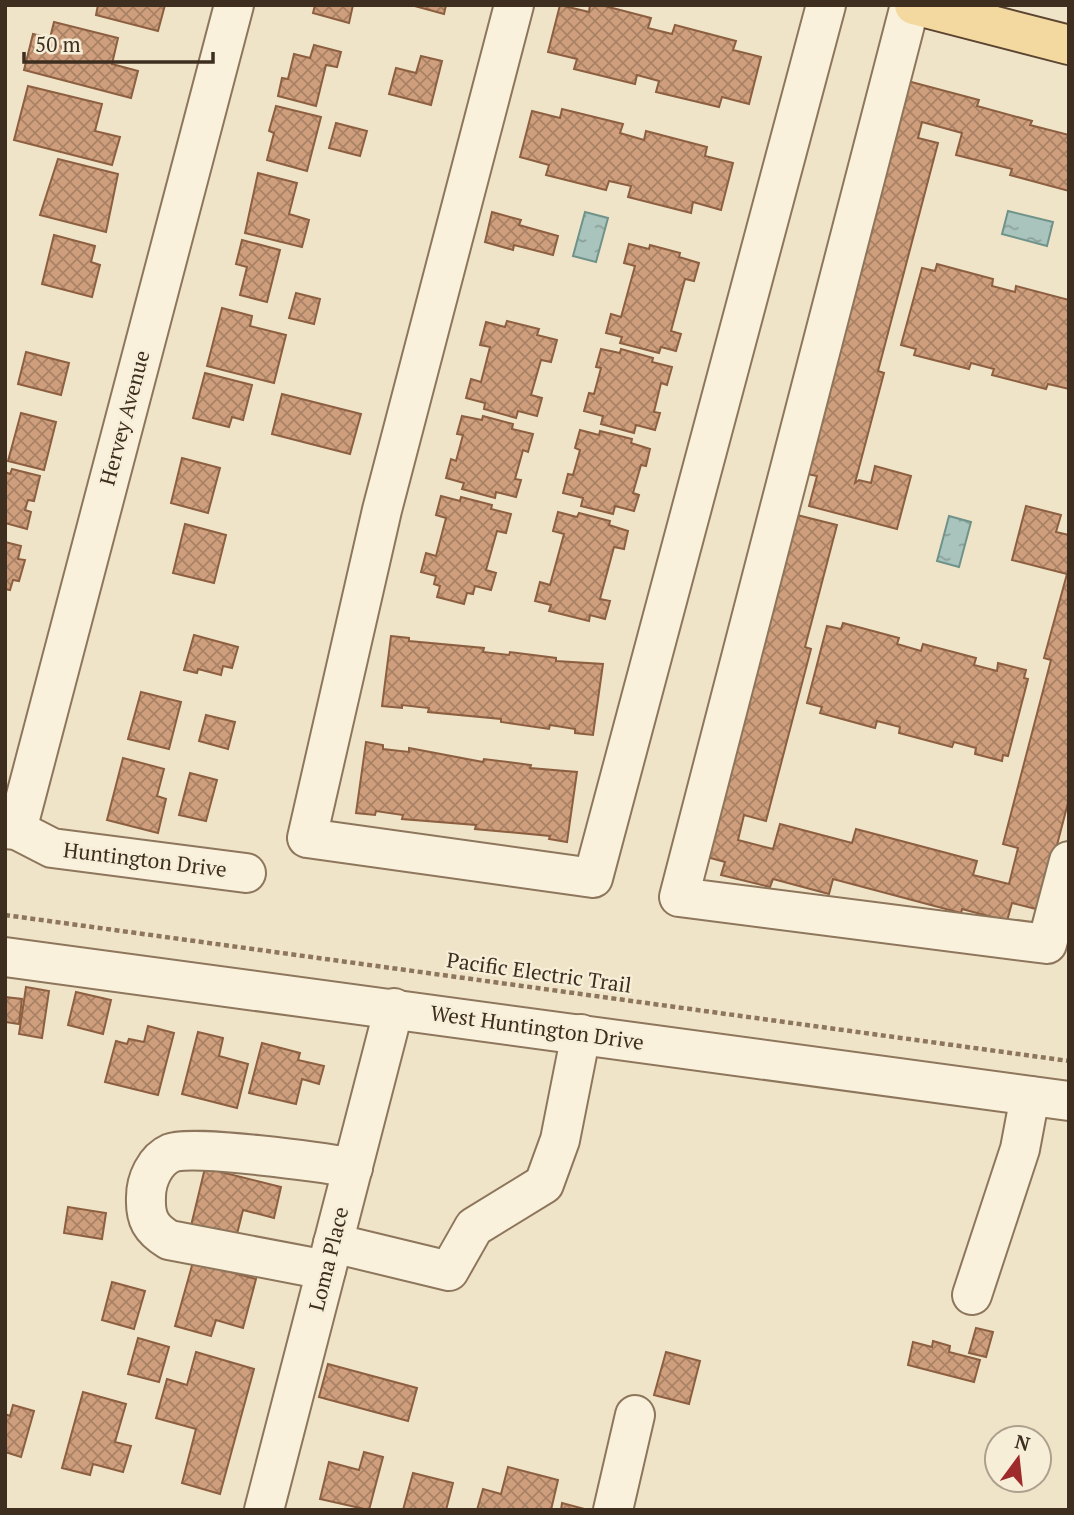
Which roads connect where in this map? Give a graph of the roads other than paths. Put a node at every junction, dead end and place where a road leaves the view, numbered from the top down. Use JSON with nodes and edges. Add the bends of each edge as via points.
{"nodes":[{"id":1,"x":234,"y":5,"type":"edge"},
{"id":2,"x":514,"y":5,"type":"edge"},
{"id":3,"x":826,"y":5,"type":"edge"},
{"id":4,"x":912,"y":5,"type":"edge"},
{"id":5,"x":1069,"y":46,"type":"edge"},
{"id":6,"x":11,"y":830,"type":"edge"},
{"id":7,"x":1069,"y":861,"type":"edge"},
{"id":8,"x":246,"y":873,"type":"dead end"},
{"id":9,"x":5,"y":957,"type":"edge"},
{"id":10,"x":394,"y":1008,"type":"junction"},
{"id":11,"x":581,"y":1034,"type":"junction"},
{"id":12,"x":1030,"y":1096,"type":"junction"},
{"id":13,"x":1069,"y":1101,"type":"edge"},
{"id":14,"x":353,"y":1168,"type":"junction"},
{"id":15,"x":330,"y":1256,"type":"junction"},
{"id":16,"x":972,"y":1295,"type":"dead end"},
{"id":17,"x":635,"y":1415,"type":"dead end"},
{"id":18,"x":264,"y":1510,"type":"edge"},
{"id":19,"x":614,"y":1510,"type":"edge"}],
"edges":[{"from":1,"to":6,"type":"street","name":"Hervey Avenue"},
{"from":2,"to":3,"type":"street","via":[[382,510],[307,838],[593,878]]},
{"from":4,"to":5,"type":"main road"},
{"from":4,"to":7,"type":"street","via":[[679,897],[1047,944]]},
{"from":6,"to":8,"type":"street","name":"Huntington Drive","via":[[52,848]]},
{"from":9,"to":10,"type":"street","name":"West Huntington Drive"},
{"from":10,"to":11,"type":"street","name":"West Huntington Drive"},
{"from":10,"to":14,"type":"street","name":"Loma Place"},
{"from":11,"to":12,"type":"street","name":"West Huntington Drive"},
{"from":11,"to":15,"type":"street","via":[[560,1140],[544,1184],[474,1227],[449,1271]]},
{"from":12,"to":13,"type":"street","name":"West Huntington Drive"},
{"from":12,"to":16,"type":"street","via":[[1020,1149]]},
{"from":14,"to":15,"type":"street","name":"Loma Place"},
{"from":14,"to":15,"type":"street","via":[[307,1160],[172,1152],[153,1168],[146,1189],[145,1214],[155,1231],[169,1240]]},
{"from":15,"to":18,"type":"street","name":"Loma Place"},
{"from":17,"to":19,"type":"street"}]}
